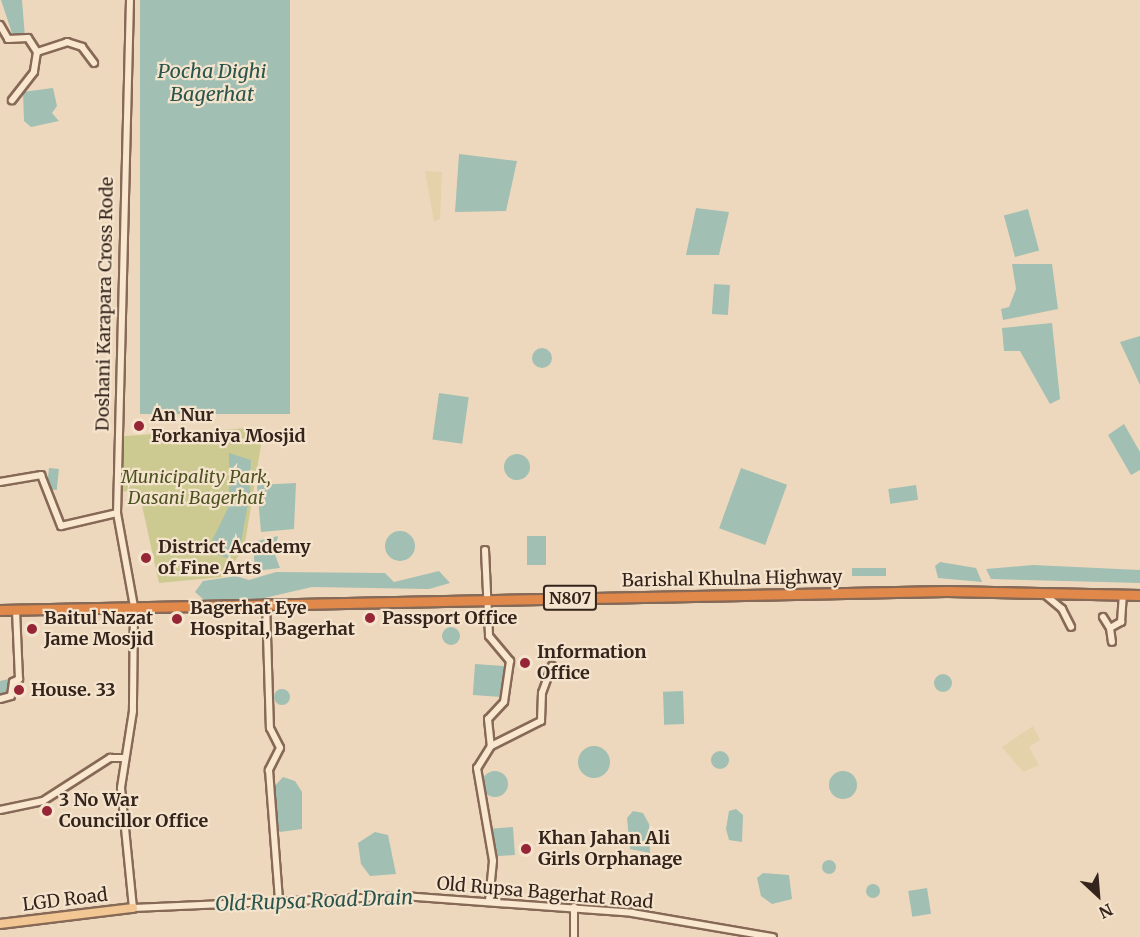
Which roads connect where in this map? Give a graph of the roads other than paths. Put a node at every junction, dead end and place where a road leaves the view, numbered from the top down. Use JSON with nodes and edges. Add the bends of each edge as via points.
{"nodes":[{"id":1,"x":130,"y":0,"type":"edge"},
{"id":2,"x":0,"y":25,"type":"edge"},
{"id":3,"x":0,"y":39,"type":"edge"},
{"id":4,"x":8,"y":39,"type":"junction"},
{"id":5,"x":37,"y":52,"type":"junction"},
{"id":6,"x":94,"y":63,"type":"dead end"},
{"id":7,"x":12,"y":100,"type":"dead end"},
{"id":8,"x":0,"y":482,"type":"edge"},
{"id":9,"x":117,"y":513,"type":"junction"},
{"id":10,"x":485,"y":550,"type":"dead end"},
{"id":11,"x":1043,"y":593,"type":"junction"},
{"id":12,"x":1123,"y":595,"type":"junction"},
{"id":13,"x":1140,"y":595,"type":"edge"},
{"id":14,"x":490,"y":599,"type":"junction"},
{"id":15,"x":266,"y":603,"type":"junction"},
{"id":16,"x":134,"y":607,"type":"junction"},
{"id":17,"x":16,"y":609,"type":"junction"},
{"id":18,"x":0,"y":610,"type":"edge"},
{"id":19,"x":1103,"y":617,"type":"dead end"},
{"id":20,"x":1071,"y":627,"type":"dead end"},
{"id":21,"x":1110,"y":628,"type":"junction"},
{"id":22,"x":1112,"y":642,"type":"dead end"},
{"id":23,"x":552,"y":666,"type":"dead end"},
{"id":24,"x":0,"y":699,"type":"edge"},
{"id":25,"x":491,"y":746,"type":"junction"},
{"id":26,"x":124,"y":758,"type":"junction"},
{"id":27,"x":0,"y":810,"type":"edge"},
{"id":28,"x":279,"y":900,"type":"dead end"},
{"id":29,"x":489,"y":901,"type":"junction"},
{"id":30,"x":574,"y":907,"type":"junction"},
{"id":31,"x":133,"y":908,"type":"junction"},
{"id":32,"x":0,"y":924,"type":"edge"},
{"id":33,"x":574,"y":937,"type":"edge"},
{"id":34,"x":773,"y":937,"type":"edge"}],
"edges":[{"from":1,"to":9,"type":"street","name":"Doshani Karapara Cross Rode"},
{"from":2,"to":4,"type":"street"},
{"from":3,"to":4,"type":"street"},
{"from":4,"to":5,"type":"street","via":[[28,38]]},
{"from":5,"to":6,"type":"street","via":[[67,42],[82,47]]},
{"from":5,"to":7,"type":"street","via":[[34,72]]},
{"from":8,"to":9,"type":"street","via":[[41,475],[61,526]]},
{"from":9,"to":16,"type":"street","name":"Doshani Karapara Cross Rode"},
{"from":10,"to":14,"type":"street"},
{"from":11,"to":12,"type":"highway","name":"Barishal Khulna Highway","number":"N807"},
{"from":11,"to":14,"type":"highway","name":"Barishal Khulna Highway","number":"N807"},
{"from":11,"to":20,"type":"street","via":[[1062,609]]},
{"from":12,"to":13,"type":"highway","name":"Barishal Khulna Highway","number":"N807"},
{"from":12,"to":21,"type":"street","via":[[1124,616]]},
{"from":14,"to":15,"type":"highway","name":"Barishal Khulna Highway","number":"N807"},
{"from":14,"to":25,"type":"street","via":[[489,636],[510,661],[504,702],[488,719]]},
{"from":15,"to":16,"type":"highway","name":"Barishal Khulna Highway","number":"N807"},
{"from":15,"to":28,"type":"street","via":[[270,728],[280,748],[269,770]]},
{"from":16,"to":17,"type":"highway","name":"Barishal Khulna Highway","number":"N807"},
{"from":16,"to":26,"type":"street","name":"Doshani Karapara Cross Rode","via":[[133,711]]},
{"from":17,"to":18,"type":"highway","name":"Barishal Khulna Highway","number":"N807"},
{"from":17,"to":24,"type":"street","via":[[19,679],[13,682],[11,696]]},
{"from":19,"to":21,"type":"street"},
{"from":21,"to":22,"type":"street"},
{"from":23,"to":25,"type":"street","via":[[542,693],[541,721]]},
{"from":25,"to":29,"type":"street","via":[[477,768],[493,861]]},
{"from":26,"to":27,"type":"street","via":[[110,758],[43,801]]},
{"from":26,"to":31,"type":"street","name":"Doshani Karapara Cross Rode","via":[[122,826]]},
{"from":29,"to":30,"type":"street","name":"Old Rupsa Bagerhat Road"},
{"from":29,"to":31,"type":"street","name":"Old Rupsa Bagerhat Road","via":[[403,896]]},
{"from":30,"to":33,"type":"street"},
{"from":30,"to":34,"type":"street","name":"Old Rupsa Bagerhat Road"},
{"from":31,"to":32,"type":"main road","name":"LGD Road"}]}
